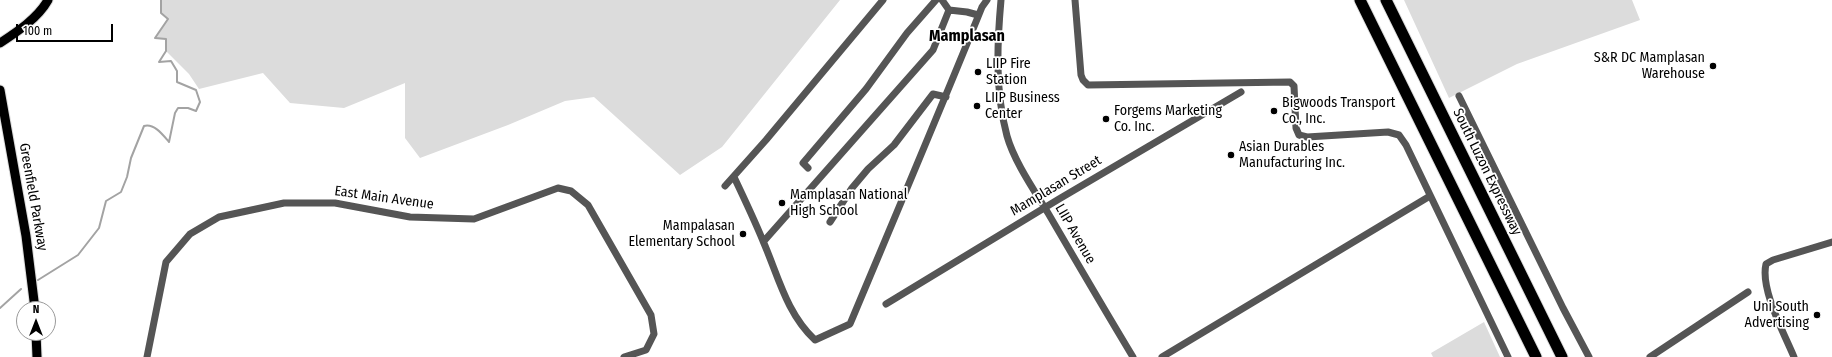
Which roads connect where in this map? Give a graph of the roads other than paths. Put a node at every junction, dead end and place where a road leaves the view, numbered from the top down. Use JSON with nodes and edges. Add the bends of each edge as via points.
{"nodes":[{"id":1,"x":48,"y":0,"type":"edge"},
{"id":2,"x":883,"y":0,"type":"edge"},
{"id":3,"x":936,"y":0,"type":"edge"},
{"id":4,"x":942,"y":0,"type":"edge"},
{"id":5,"x":986,"y":0,"type":"edge"},
{"id":6,"x":1002,"y":0,"type":"edge"},
{"id":7,"x":1075,"y":0,"type":"edge"},
{"id":8,"x":1360,"y":0,"type":"edge"},
{"id":9,"x":1386,"y":0,"type":"edge"},
{"id":10,"x":949,"y":10,"type":"junction"},
{"id":11,"x":978,"y":15,"type":"junction"},
{"id":12,"x":2,"y":43,"type":"edge"},
{"id":13,"x":0,"y":90,"type":"edge"},
{"id":14,"x":1241,"y":92,"type":"dead end"},
{"id":15,"x":1459,"y":96,"type":"dead end"},
{"id":16,"x":946,"y":97,"type":"junction"},
{"id":17,"x":808,"y":168,"type":"dead end"},
{"id":18,"x":734,"y":177,"type":"junction"},
{"id":19,"x":725,"y":186,"type":"dead end"},
{"id":20,"x":1430,"y":196,"type":"junction"},
{"id":21,"x":1045,"y":208,"type":"junction"},
{"id":22,"x":830,"y":222,"type":"dead end"},
{"id":23,"x":764,"y":241,"type":"junction"},
{"id":24,"x":1832,"y":242,"type":"edge"},
{"id":25,"x":1748,"y":292,"type":"dead end"},
{"id":26,"x":34,"y":301,"type":"edge"},
{"id":27,"x":886,"y":304,"type":"dead end"},
{"id":28,"x":36,"y":341,"type":"edge"},
{"id":29,"x":37,"y":357,"type":"edge"},
{"id":30,"x":147,"y":357,"type":"edge"},
{"id":31,"x":624,"y":357,"type":"edge"},
{"id":32,"x":1133,"y":357,"type":"edge"},
{"id":33,"x":1162,"y":357,"type":"edge"},
{"id":34,"x":1508,"y":357,"type":"edge"},
{"id":35,"x":1536,"y":357,"type":"edge"},
{"id":36,"x":1562,"y":357,"type":"edge"},
{"id":37,"x":1589,"y":357,"type":"edge"},
{"id":38,"x":1650,"y":357,"type":"edge"},
{"id":39,"x":1794,"y":357,"type":"edge"}],
"edges":[{"from":1,"to":12,"type":"main road","via":[[35,17]]},
{"from":2,"to":18,"type":"street"},
{"from":3,"to":17,"type":"street","via":[[907,33],[866,89],[803,163]]},
{"from":4,"to":10,"type":"street"},
{"from":5,"to":11,"type":"street"},
{"from":6,"to":21,"type":"street","name":"LIIP Avenue","via":[[997,58],[1007,137]]},
{"from":7,"to":20,"type":"street","via":[[1081,75],[1088,85],[1290,82],[1294,86],[1296,128],[1299,135],[1307,137],[1396,133],[1404,141]]},
{"from":8,"to":35,"type":"highway"},
{"from":9,"to":36,"type":"highway","name":"South Luzon Expressway"},
{"from":10,"to":11,"type":"street"},
{"from":10,"to":23,"type":"street","via":[[932,50]]},
{"from":11,"to":16,"type":"street"},
{"from":13,"to":26,"type":"main road","name":"Greenfield Parkway","via":[[26,236]]},
{"from":14,"to":21,"type":"street","name":"Mamplasan Street"},
{"from":15,"to":37,"type":"street"},
{"from":16,"to":22,"type":"street","via":[[933,94],[894,145],[852,188]]},
{"from":16,"to":23,"type":"street","via":[[850,324],[815,340],[785,298]]},
{"from":18,"to":19,"type":"street"},
{"from":18,"to":23,"type":"street"},
{"from":20,"to":33,"type":"street"},
{"from":20,"to":34,"type":"street"},
{"from":21,"to":27,"type":"street","name":"Mamplasan Street"},
{"from":21,"to":32,"type":"street","name":"LIIP Avenue"},
{"from":24,"to":39,"type":"street","via":[[1766,264],[1764,273],[1767,289]]},
{"from":25,"to":38,"type":"street"},
{"from":28,"to":29,"type":"main road"},
{"from":30,"to":31,"type":"street","name":"East Main Avenue","via":[[166,262],[190,234],[219,217],[284,203],[335,203],[410,217],[474,219],[558,188],[571,191],[588,205],[651,315],[654,334],[646,350]]}]}
